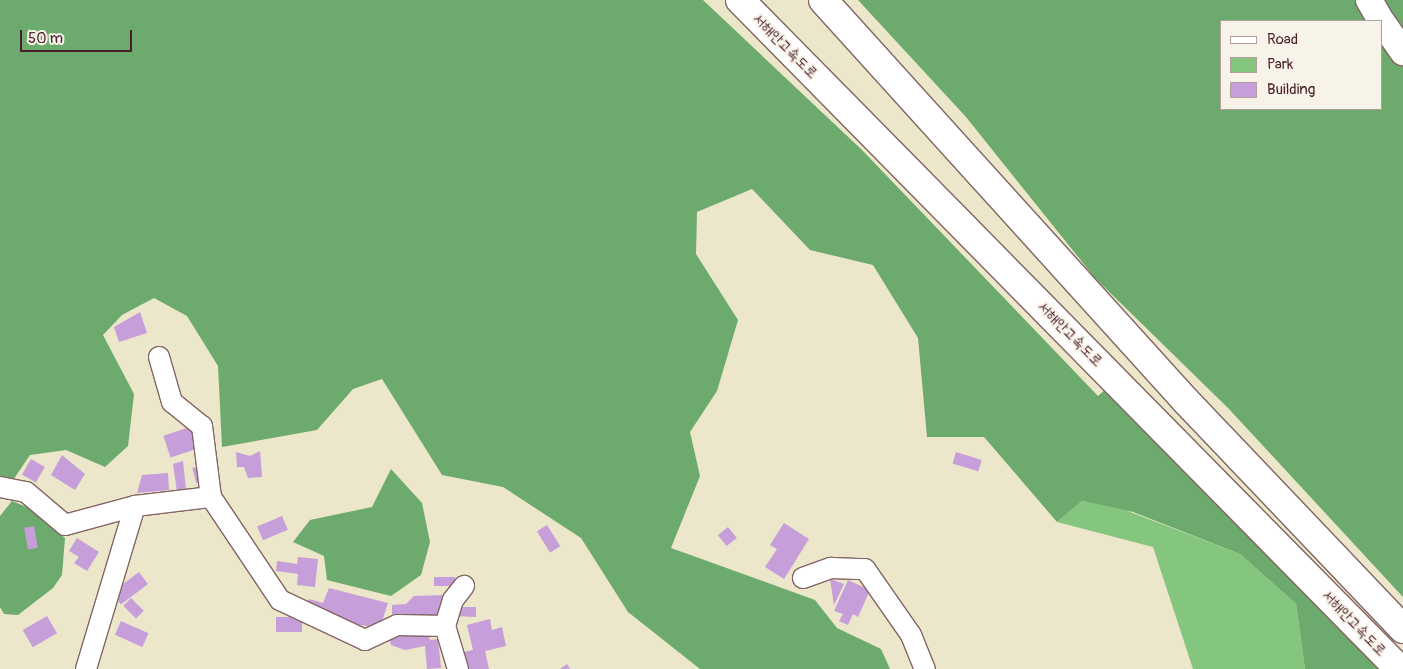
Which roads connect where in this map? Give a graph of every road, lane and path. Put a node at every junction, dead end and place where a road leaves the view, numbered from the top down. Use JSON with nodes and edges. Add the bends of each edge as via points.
{"nodes":[{"id":1,"x":740,"y":0,"type":"edge"},
{"id":2,"x":823,"y":0,"type":"edge"},
{"id":3,"x":1369,"y":0,"type":"edge"},
{"id":4,"x":1381,"y":20,"type":"edge"},
{"id":5,"x":1383,"y":23,"type":"edge"},
{"id":6,"x":1403,"y":52,"type":"edge"},
{"id":7,"x":159,"y":356,"type":"dead end"},
{"id":8,"x":0,"y":487,"type":"edge"},
{"id":9,"x":211,"y":497,"type":"junction"},
{"id":10,"x":135,"y":506,"type":"junction"},
{"id":11,"x":803,"y":578,"type":"dead end"},
{"id":12,"x":464,"y":586,"type":"dead end"},
{"id":13,"x":445,"y":626,"type":"junction"},
{"id":14,"x":1403,"y":629,"type":"edge"},
{"id":15,"x":86,"y":669,"type":"edge"},
{"id":16,"x":458,"y":669,"type":"edge"},
{"id":17,"x":925,"y":669,"type":"edge"},
{"id":18,"x":1400,"y":669,"type":"edge"}],
"edges":[{"from":1,"to":18,"type":"highway","name":"서해안고속도로"},
{"from":2,"to":14,"type":"highway","name":"서해안고속도로","via":[[1186,401]]},
{"from":3,"to":4,"type":"main road"},
{"from":5,"to":6,"type":"main road"},
{"from":7,"to":9,"type":"street","via":[[172,402],[202,426]]},
{"from":8,"to":10,"type":"street","via":[[26,492],[65,525]]},
{"from":9,"to":10,"type":"street"},
{"from":9,"to":13,"type":"street","via":[[280,600],[365,640],[397,625]]},
{"from":10,"to":15,"type":"street"},
{"from":11,"to":17,"type":"street","via":[[831,568],[865,569],[911,635]]},
{"from":12,"to":13,"type":"street","via":[[453,600]]},
{"from":13,"to":16,"type":"street"}]}
